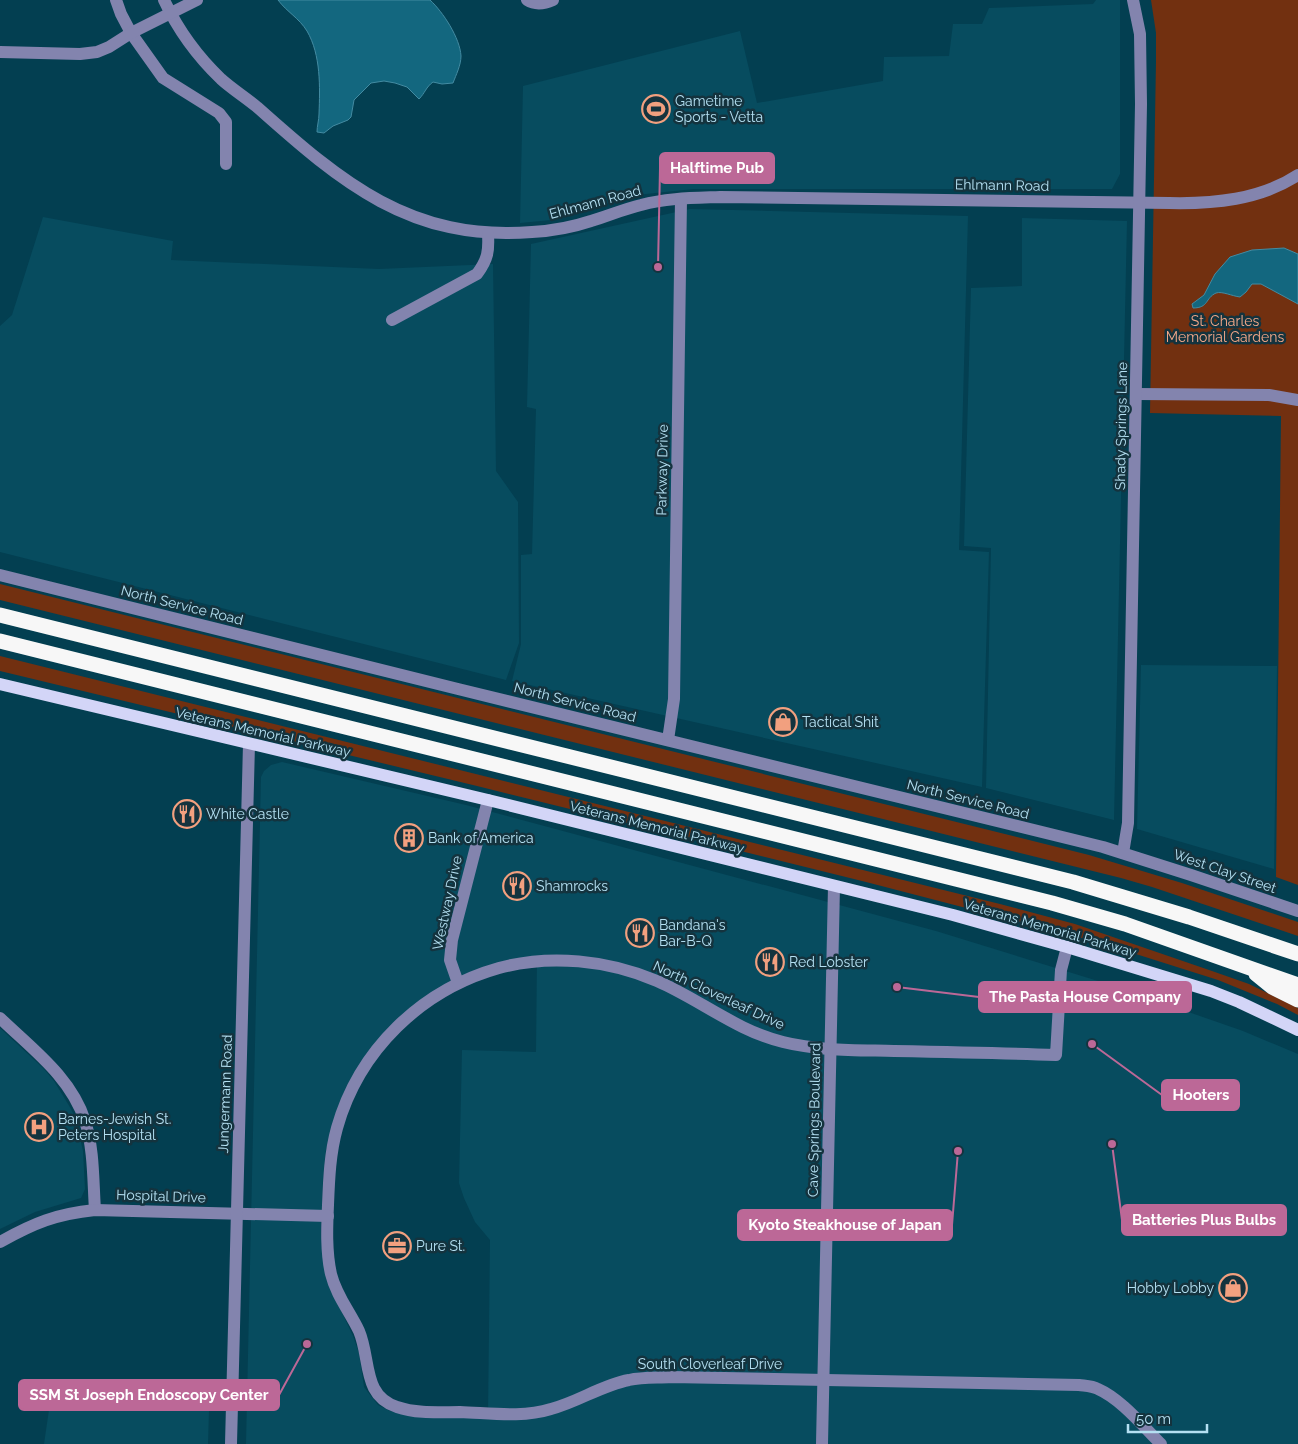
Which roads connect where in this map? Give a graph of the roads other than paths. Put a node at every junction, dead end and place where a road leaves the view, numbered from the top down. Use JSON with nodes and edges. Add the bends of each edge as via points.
{"nodes":[{"id":1,"x":116,"y":0,"type":"edge"},
{"id":2,"x":164,"y":0,"type":"edge"},
{"id":3,"x":197,"y":0,"type":"edge"},
{"id":4,"x":553,"y":0,"type":"edge"},
{"id":5,"x":1133,"y":0,"type":"edge"},
{"id":6,"x":529,"y":1,"type":"edge"},
{"id":7,"x":171,"y":14,"type":"junction"},
{"id":8,"x":131,"y":33,"type":"junction"},
{"id":9,"x":0,"y":52,"type":"edge"},
{"id":10,"x":226,"y":164,"type":"dead end"},
{"id":11,"x":1298,"y":175,"type":"edge"},
{"id":12,"x":681,"y":199,"type":"junction"},
{"id":13,"x":1139,"y":202,"type":"junction"},
{"id":14,"x":488,"y":234,"type":"junction"},
{"id":15,"x":392,"y":320,"type":"dead end"},
{"id":16,"x":1137,"y":394,"type":"junction"},
{"id":17,"x":1298,"y":400,"type":"edge"},
{"id":18,"x":0,"y":574,"type":"edge"},
{"id":19,"x":0,"y":615,"type":"edge"},
{"id":20,"x":0,"y":641,"type":"edge"},
{"id":21,"x":0,"y":684,"type":"edge"},
{"id":22,"x":668,"y":740,"type":"junction"},
{"id":23,"x":249,"y":744,"type":"junction"},
{"id":24,"x":488,"y":800,"type":"junction"},
{"id":25,"x":1123,"y":853,"type":"junction"},
{"id":26,"x":1143,"y":859,"type":"joint"},
{"id":27,"x":834,"y":886,"type":"junction"},
{"id":28,"x":1298,"y":911,"type":"edge"},
{"id":29,"x":1067,"y":947,"type":"junction"},
{"id":30,"x":1297,"y":953,"type":"edge"},
{"id":31,"x":1247,"y":966,"type":"junction"},
{"id":32,"x":458,"y":983,"type":"junction"},
{"id":33,"x":1298,"y":985,"type":"edge"},
{"id":34,"x":1298,"y":1000,"type":"edge"},
{"id":35,"x":0,"y":1018,"type":"edge"},
{"id":36,"x":1298,"y":1030,"type":"edge"},
{"id":37,"x":830,"y":1049,"type":"junction"},
{"id":38,"x":95,"y":1210,"type":"junction"},
{"id":39,"x":236,"y":1214,"type":"junction"},
{"id":40,"x":328,"y":1216,"type":"junction"},
{"id":41,"x":0,"y":1242,"type":"edge"},
{"id":42,"x":822,"y":1380,"type":"junction"},
{"id":43,"x":230,"y":1444,"type":"edge"},
{"id":44,"x":822,"y":1444,"type":"edge"},
{"id":45,"x":1161,"y":1444,"type":"edge"}],
"edges":[{"from":1,"to":8,"type":"street"},
{"from":2,"to":7,"type":"street","name":"Ehlmann Road"},
{"from":3,"to":7,"type":"street"},
{"from":4,"to":6,"type":"street","via":[[540,4]]},
{"from":5,"to":13,"type":"street","name":"Shady Springs Lane","via":[[1142,58]]},
{"from":7,"to":8,"type":"street"},
{"from":7,"to":14,"type":"street","name":"Ehlmann Road","via":[[187,41],[222,80],[348,182],[378,201],[419,220]]},
{"from":8,"to":9,"type":"street","via":[[109,47],[85,54]]},
{"from":8,"to":10,"type":"street","via":[[163,78],[219,113],[226,122]]},
{"from":11,"to":13,"type":"street","name":"Ehlmann Road","via":[[1236,199],[1192,203]]},
{"from":12,"to":13,"type":"street","name":"Ehlmann Road"},
{"from":12,"to":14,"type":"street","name":"Ehlmann Road","via":[[642,204],[589,222],[548,230]]},
{"from":12,"to":22,"type":"street","name":"Parkway Drive","via":[[674,698]]},
{"from":13,"to":16,"type":"street","name":"Shady Springs Lane"},
{"from":14,"to":15,"type":"street","via":[[489,252],[477,274]]},
{"from":16,"to":17,"type":"street","via":[[1270,395]]},
{"from":16,"to":25,"type":"street","name":"Shady Springs Lane","via":[[1128,823]]},
{"from":18,"to":22,"type":"street","name":"North Service Road"},
{"from":19,"to":30,"type":"highway","via":[[1073,882]]},
{"from":20,"to":31,"type":"highway","via":[[1052,903]]},
{"from":21,"to":23,"type":"main road","name":"Veterans Memorial Parkway"},
{"from":22,"to":25,"type":"street","name":"North Service Road"},
{"from":23,"to":24,"type":"main road","name":"Veterans Memorial Parkway"},
{"from":23,"to":39,"type":"street","name":"Jungermann Road"},
{"from":24,"to":27,"type":"main road","name":"Veterans Memorial Parkway"},
{"from":24,"to":32,"type":"street","name":"Westway Drive","via":[[452,940],[450,960]]},
{"from":25,"to":26,"type":"street","name":"North Service Road"},
{"from":26,"to":28,"type":"street","name":"West Clay Street"},
{"from":27,"to":29,"type":"main road","name":"Veterans Memorial Parkway"},
{"from":27,"to":37,"type":"street","name":"Cave Springs Boulevard"},
{"from":29,"to":36,"type":"main road","name":"Veterans Memorial Parkway","via":[[1239,1002]]},
{"from":29,"to":37,"type":"street","name":"North Cloverleaf Drive","via":[[1061,970],[1056,1055]]},
{"from":31,"to":33,"type":"highway"},
{"from":31,"to":34,"type":"highway","via":[[1272,986]]},
{"from":32,"to":37,"type":"street","name":"North Cloverleaf Drive","via":[[500,968],[536,961],[574,960],[598,964],[658,981],[714,1013],[773,1039]]},
{"from":32,"to":40,"type":"street","name":"North Cloverleaf Drive","via":[[415,1010],[389,1034],[364,1068],[337,1128],[330,1160]]},
{"from":35,"to":38,"type":"street","via":[[48,1063],[74,1097],[89,1138]]},
{"from":37,"to":42,"type":"street","name":"Cave Springs Boulevard"},
{"from":38,"to":39,"type":"street","name":"Hospital Drive"},
{"from":38,"to":41,"type":"street","name":"Hospital Drive","via":[[73,1212],[38,1222]]},
{"from":39,"to":40,"type":"street","name":"Hospital Drive"},
{"from":39,"to":43,"type":"street","name":"Jungermann Road"},
{"from":40,"to":42,"type":"street","name":"South Cloverleaf Drive","via":[[331,1276],[365,1350],[372,1388],[394,1407],[414,1411],[521,1414],[569,1404],[630,1380],[671,1377]]},
{"from":42,"to":44,"type":"street","name":"Cave Springs Boulevard"},
{"from":42,"to":45,"type":"street","name":"South Cloverleaf Drive","via":[[1091,1386],[1117,1400]]}]}
